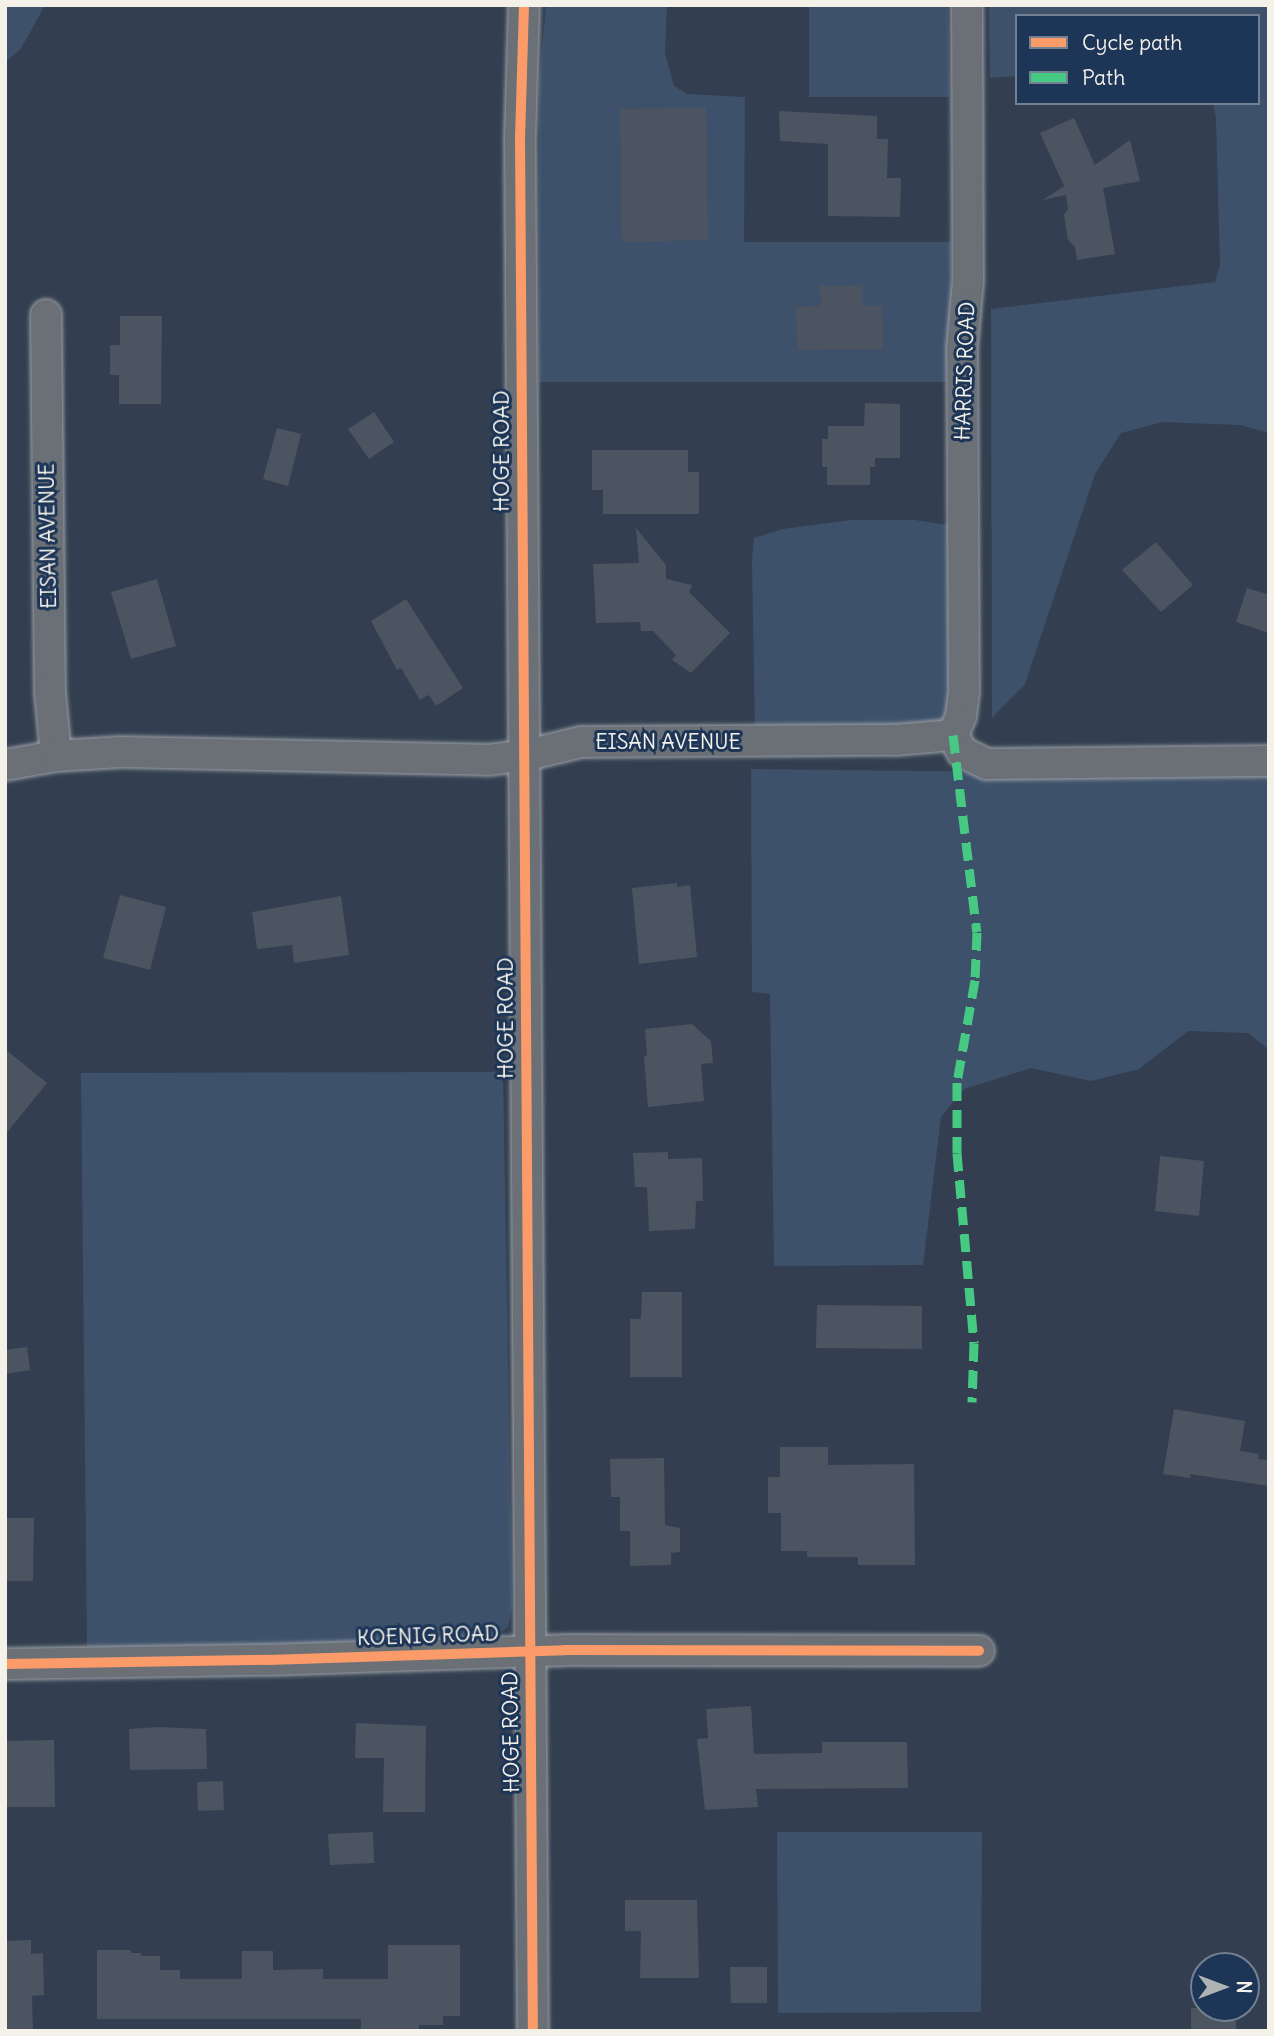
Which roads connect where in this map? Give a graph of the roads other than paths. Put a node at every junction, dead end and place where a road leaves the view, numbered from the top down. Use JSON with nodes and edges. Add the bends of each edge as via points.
{"nodes":[{"id":1,"x":524,"y":5,"type":"edge"},
{"id":2,"x":967,"y":5,"type":"edge"},
{"id":3,"x":46,"y":316,"type":"dead end"},
{"id":4,"x":953,"y":735,"type":"junction"},
{"id":5,"x":56,"y":756,"type":"junction"},
{"id":6,"x":523,"y":756,"type":"junction"},
{"id":7,"x":1269,"y":761,"type":"edge"},
{"id":8,"x":5,"y":765,"type":"edge"},
{"id":9,"x":979,"y":1651,"type":"dead end"},
{"id":10,"x":530,"y":1652,"type":"junction"},
{"id":11,"x":5,"y":1664,"type":"edge"},
{"id":12,"x":533,"y":2031,"type":"edge"}],
"edges":[{"from":1,"to":6,"type":"street","name":"HOGE ROAD","via":[[520,136]]},
{"from":2,"to":4,"type":"street","name":"HARRIS ROAD","via":[[968,281],[961,349],[964,692]]},
{"from":3,"to":5,"type":"street","name":"EISAN AVENUE","via":[[50,692]]},
{"from":4,"to":6,"type":"street","name":"EISAN AVENUE","via":[[895,740],[581,743]]},
{"from":4,"to":7,"type":"street","via":[[962,752],[987,764]]},
{"from":5,"to":6,"type":"street","name":"EISAN AVENUE","via":[[121,752],[488,760]]},
{"from":5,"to":8,"type":"street","name":"EISAN AVENUE"},
{"from":6,"to":10,"type":"street","name":"HOGE ROAD"},
{"from":9,"to":10,"type":"street","name":"KOENIG ROAD"},
{"from":10,"to":11,"type":"street","name":"KOENIG ROAD"},
{"from":10,"to":12,"type":"street","name":"HOGE ROAD"}]}
